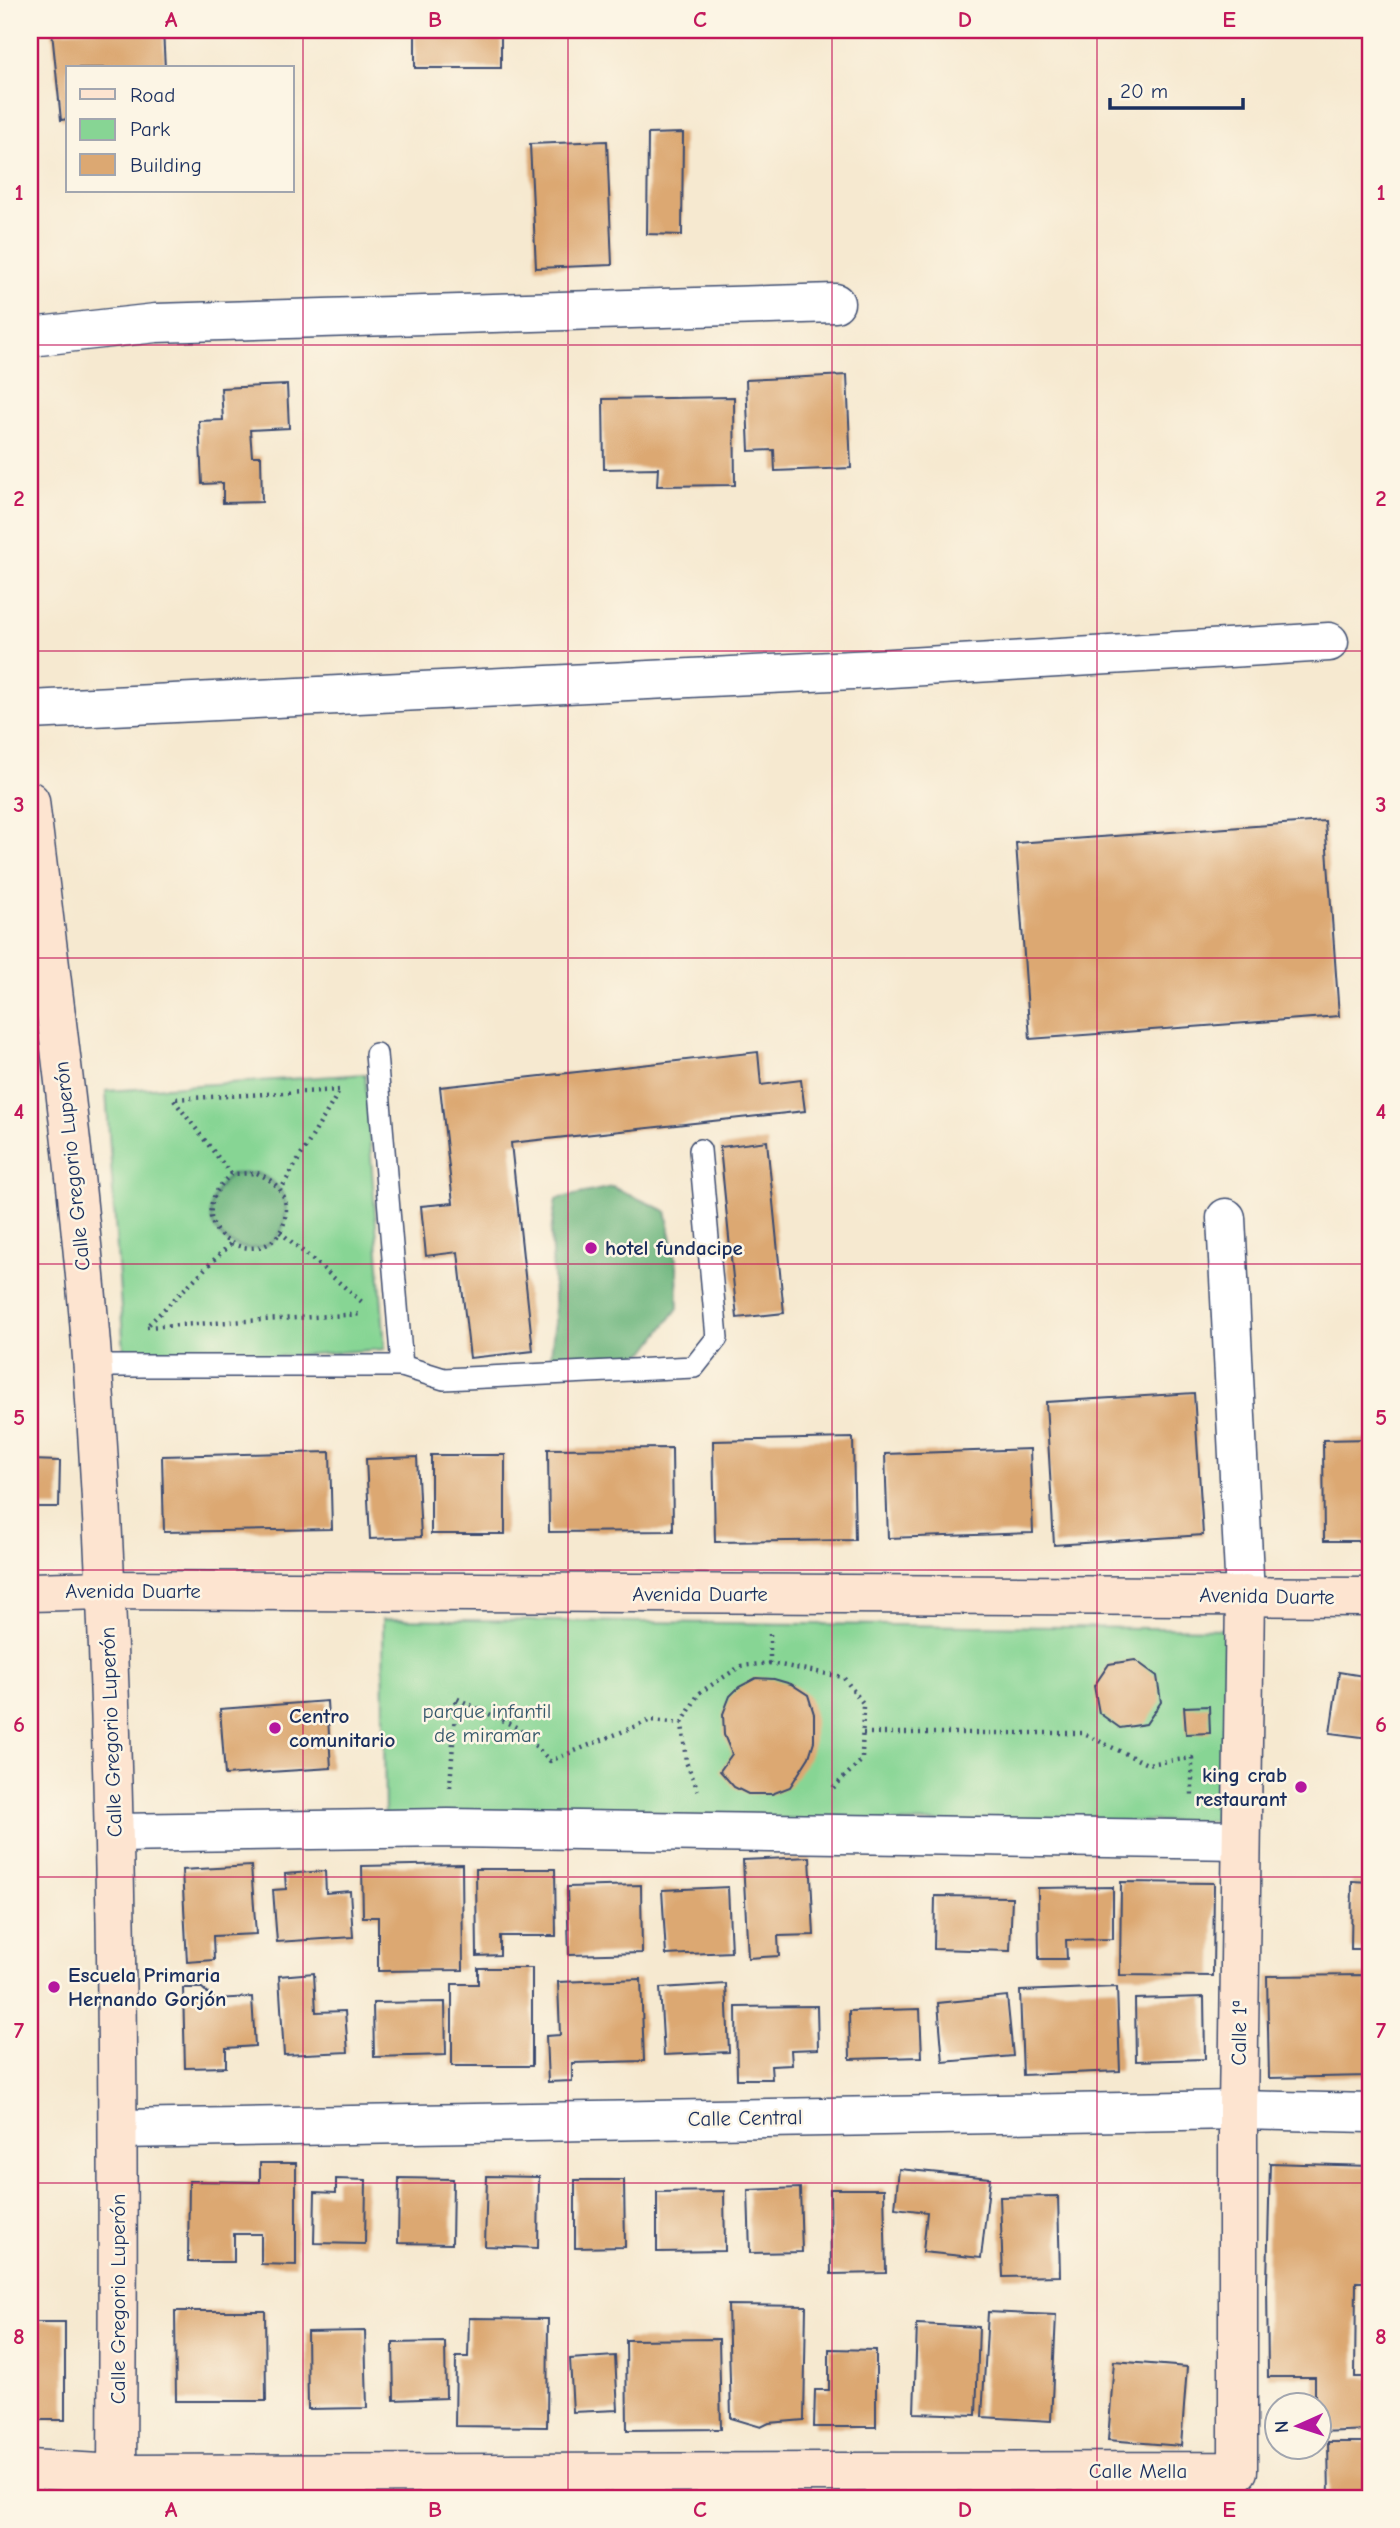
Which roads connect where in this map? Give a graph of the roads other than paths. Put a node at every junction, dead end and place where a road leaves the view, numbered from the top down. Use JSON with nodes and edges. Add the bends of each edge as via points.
{"nodes":[{"id":1,"x":835,"y":303,"type":"dead end"},
{"id":2,"x":30,"y":337,"type":"edge"},
{"id":3,"x":1329,"y":642,"type":"dead end"},
{"id":4,"x":30,"y":710,"type":"edge"},
{"id":5,"x":30,"y":801,"type":"edge"},
{"id":6,"x":376,"y":1054,"type":"dead end"},
{"id":7,"x":700,"y":1150,"type":"dead end"},
{"id":8,"x":1226,"y":1218,"type":"dead end"},
{"id":9,"x":93,"y":1366,"type":"junction"},
{"id":10,"x":402,"y":1366,"type":"junction"},
{"id":11,"x":107,"y":1590,"type":"junction"},
{"id":12,"x":30,"y":1592,"type":"edge"},
{"id":13,"x":1245,"y":1595,"type":"junction"},
{"id":14,"x":1370,"y":1597,"type":"edge"},
{"id":15,"x":114,"y":1833,"type":"junction"},
{"id":16,"x":1241,"y":1840,"type":"junction"},
{"id":17,"x":1238,"y":2110,"type":"junction"},
{"id":18,"x":1370,"y":2113,"type":"edge"},
{"id":19,"x":119,"y":2129,"type":"junction"},
{"id":20,"x":30,"y":2469,"type":"edge"},
{"id":21,"x":1239,"y":2485,"type":"edge"},
{"id":22,"x":116,"y":2486,"type":"edge"}],
"edges":[{"from":1,"to":2,"type":"street","via":[[156,323]]},
{"from":3,"to":4,"type":"street"},
{"from":5,"to":9,"type":"street","name":"Calle Gregorio Luperón"},
{"from":6,"to":10,"type":"lane"},
{"from":7,"to":10,"type":"lane","via":[[717,1338],[694,1367],[444,1379]]},
{"from":8,"to":13,"type":"street"},
{"from":9,"to":10,"type":"lane"},
{"from":9,"to":11,"type":"street","name":"Calle Gregorio Luperón"},
{"from":11,"to":12,"type":"street","name":"Avenida Duarte"},
{"from":11,"to":13,"type":"street","name":"Avenida Duarte"},
{"from":11,"to":15,"type":"street","name":"Calle Gregorio Luperón"},
{"from":13,"to":14,"type":"street","name":"Avenida Duarte"},
{"from":13,"to":16,"type":"street","name":"Calle 1ª"},
{"from":15,"to":16,"type":"street","via":[[448,1828]]},
{"from":15,"to":19,"type":"street","name":"Calle Gregorio Luperón"},
{"from":16,"to":17,"type":"street","name":"Calle 1ª"},
{"from":17,"to":18,"type":"street","name":"Calle Central"},
{"from":17,"to":19,"type":"street","name":"Calle Central"},
{"from":17,"to":21,"type":"street","name":"Calle 1ª"},
{"from":19,"to":22,"type":"street","name":"Calle Gregorio Luperón"},
{"from":20,"to":22,"type":"street","name":"Calle Mella"},
{"from":21,"to":22,"type":"street","name":"Calle Mella"}]}
